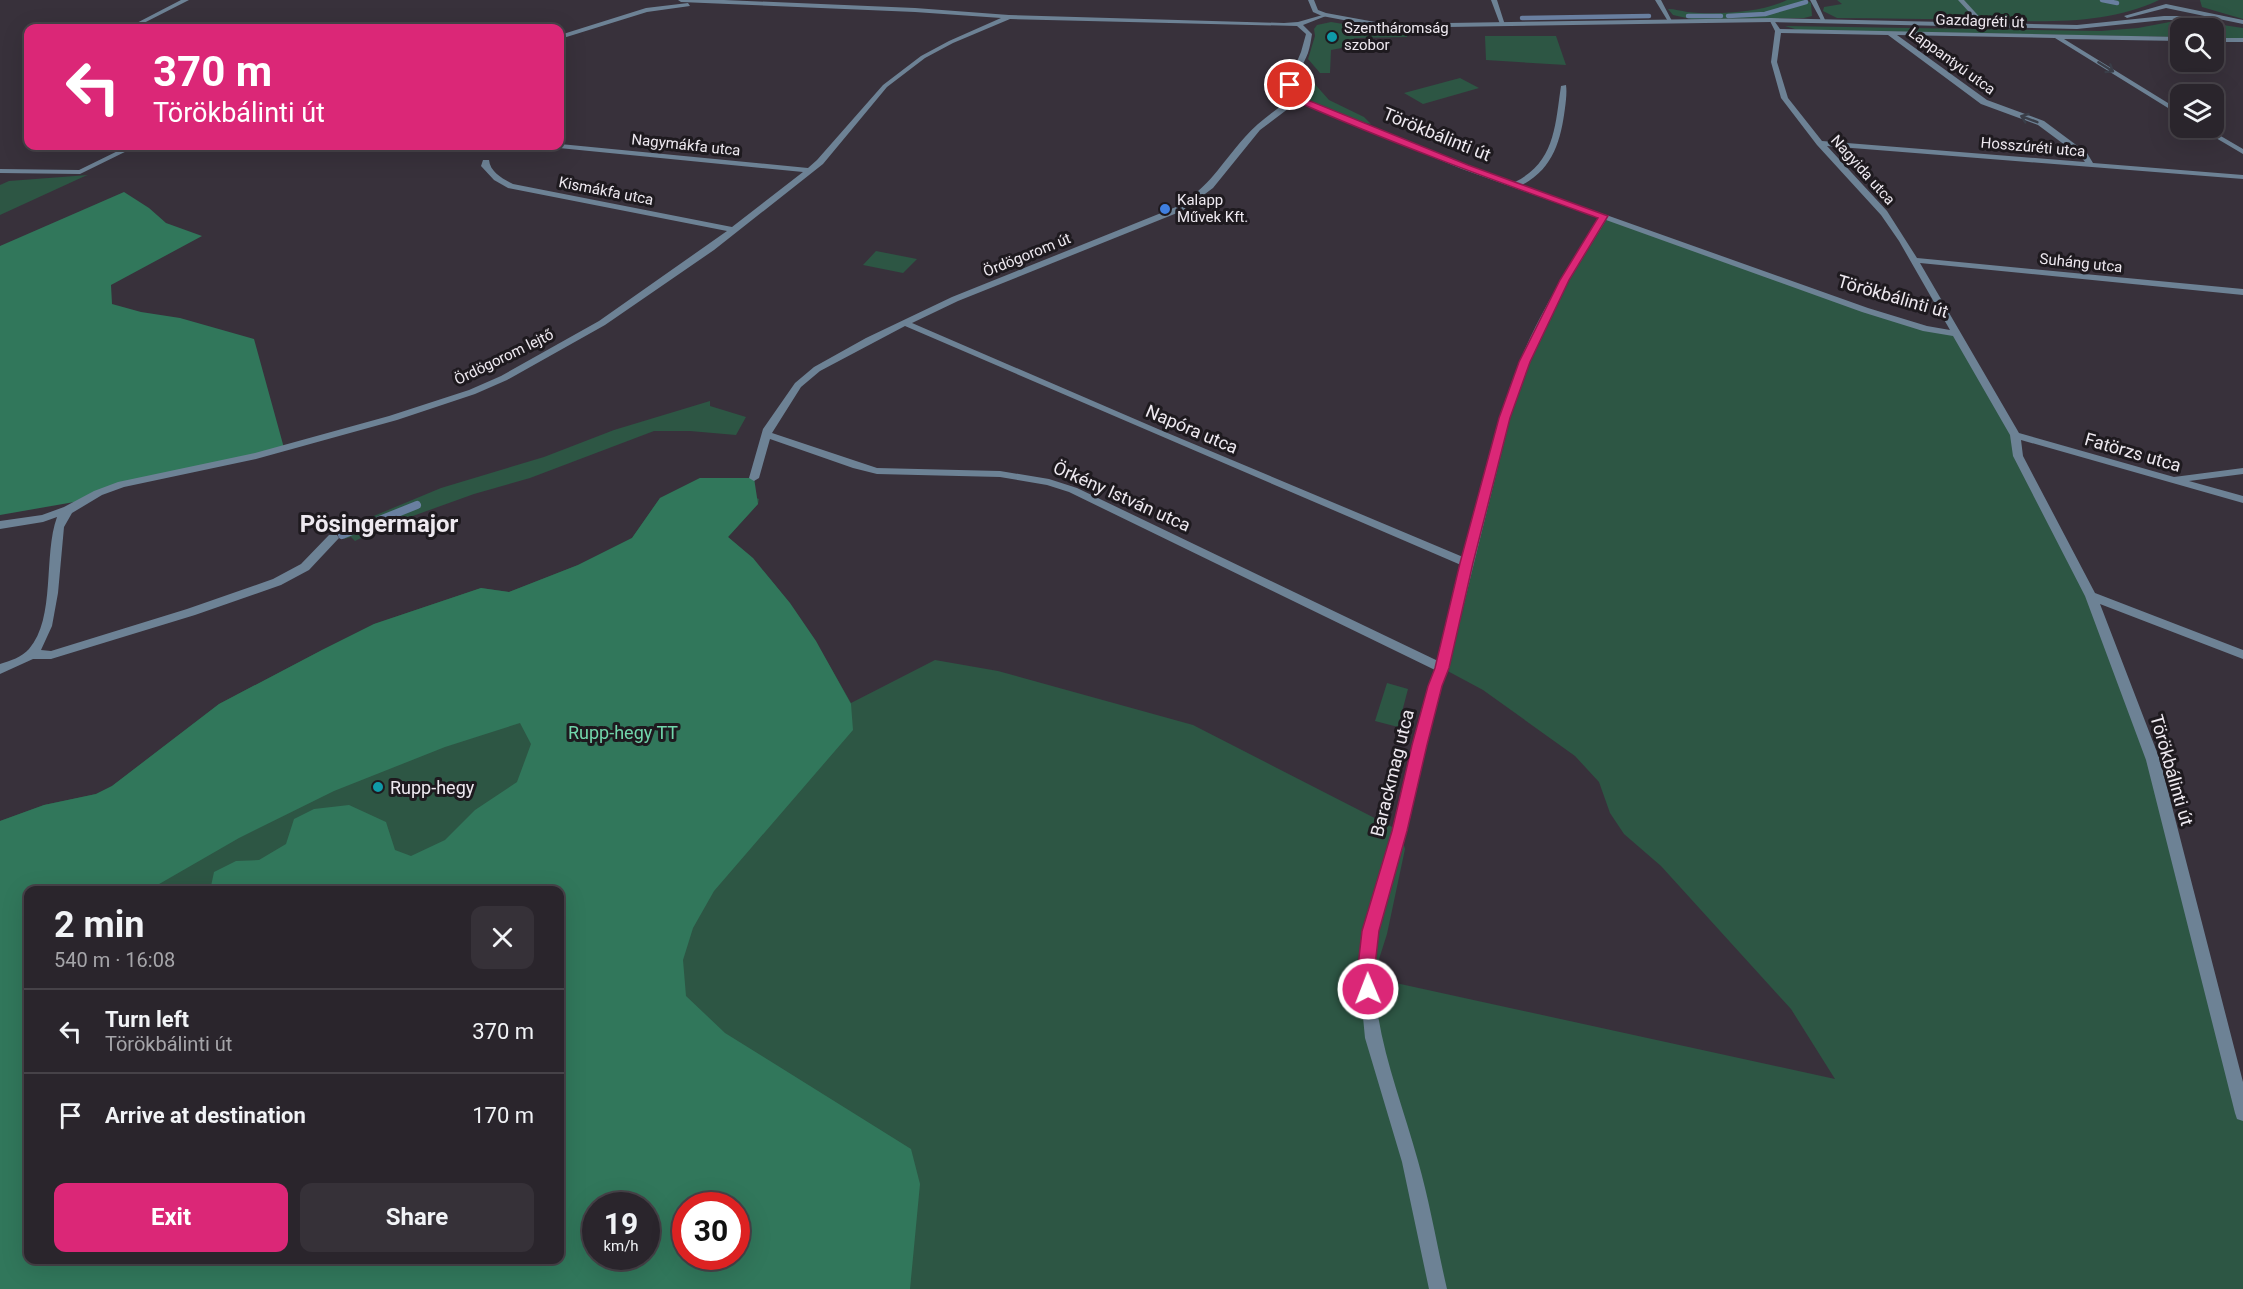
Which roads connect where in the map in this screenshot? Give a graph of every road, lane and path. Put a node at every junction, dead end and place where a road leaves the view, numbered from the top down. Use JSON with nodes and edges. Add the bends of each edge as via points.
{"nodes":[{"id":1,"x":186,"y":0,"type":"edge"},
{"id":2,"x":681,"y":0,"type":"edge"},
{"id":3,"x":1311,"y":0,"type":"edge"},
{"id":4,"x":1494,"y":0,"type":"edge"},
{"id":5,"x":1658,"y":0,"type":"edge"},
{"id":6,"x":1813,"y":0,"type":"edge"},
{"id":7,"x":1961,"y":0,"type":"edge"},
{"id":8,"x":2179,"y":0,"type":"edge"},
{"id":9,"x":767,"y":3,"type":"junction"},
{"id":10,"x":2193,"y":3,"type":"edge"},
{"id":11,"x":2166,"y":6,"type":"junction"},
{"id":12,"x":2176,"y":9,"type":"junction"},
{"id":13,"x":1324,"y":15,"type":"junction"},
{"id":14,"x":1010,"y":17,"type":"junction"},
{"id":15,"x":2193,"y":18,"type":"joint"},
{"id":16,"x":1771,"y":20,"type":"junction"},
{"id":17,"x":1824,"y":21,"type":"junction"},
{"id":18,"x":2224,"y":21,"type":"edge"},
{"id":19,"x":1671,"y":22,"type":"junction"},
{"id":20,"x":2128,"y":23,"type":"junction"},
{"id":21,"x":2243,"y":23,"type":"edge"},
{"id":22,"x":138,"y":24,"type":"edge"},
{"id":23,"x":1299,"y":24,"type":"junction"},
{"id":24,"x":1503,"y":24,"type":"junction"},
{"id":25,"x":1983,"y":24,"type":"junction"},
{"id":26,"x":2026,"y":25,"type":"junction"},
{"id":27,"x":1779,"y":31,"type":"junction"},
{"id":28,"x":1888,"y":32,"type":"junction"},
{"id":29,"x":564,"y":36,"type":"edge"},
{"id":30,"x":2056,"y":37,"type":"junction"},
{"id":31,"x":2170,"y":39,"type":"edge"},
{"id":32,"x":2224,"y":40,"type":"edge"},
{"id":33,"x":2243,"y":40,"type":"edge"},
{"id":34,"x":1564,"y":86,"type":"dead end"},
{"id":35,"x":1296,"y":99,"type":"junction"},
{"id":36,"x":2170,"y":107,"type":"edge"},
{"id":37,"x":2220,"y":138,"type":"edge"},
{"id":38,"x":1820,"y":143,"type":"junction"},
{"id":39,"x":564,"y":146,"type":"edge"},
{"id":40,"x":125,"y":150,"type":"edge"},
{"id":41,"x":2243,"y":152,"type":"edge"},
{"id":42,"x":486,"y":162,"type":"dead end"},
{"id":43,"x":2092,"y":165,"type":"junction"},
{"id":44,"x":810,"y":170,"type":"junction"},
{"id":45,"x":0,"y":171,"type":"edge"},
{"id":46,"x":2243,"y":177,"type":"edge"},
{"id":47,"x":1515,"y":185,"type":"junction"},
{"id":48,"x":1604,"y":216,"type":"junction"},
{"id":49,"x":733,"y":230,"type":"junction"},
{"id":50,"x":1916,"y":261,"type":"junction"},
{"id":51,"x":2243,"y":292,"type":"edge"},
{"id":52,"x":905,"y":323,"type":"junction"},
{"id":53,"x":1957,"y":334,"type":"junction"},
{"id":54,"x":766,"y":434,"type":"junction"},
{"id":55,"x":2015,"y":435,"type":"junction"},
{"id":56,"x":2243,"y":471,"type":"edge"},
{"id":57,"x":754,"y":478,"type":"dead end"},
{"id":58,"x":2171,"y":480,"type":"junction"},
{"id":59,"x":2243,"y":500,"type":"edge"},
{"id":60,"x":68,"y":510,"type":"junction"},
{"id":61,"x":0,"y":525,"type":"edge"},
{"id":62,"x":333,"y":538,"type":"dead end"},
{"id":63,"x":1467,"y":563,"type":"junction"},
{"id":64,"x":2091,"y":596,"type":"junction"},
{"id":65,"x":31,"y":654,"type":"junction"},
{"id":66,"x":2243,"y":655,"type":"edge"},
{"id":67,"x":1442,"y":668,"type":"junction"},
{"id":68,"x":0,"y":669,"type":"edge"},
{"id":69,"x":2243,"y":1113,"type":"edge"},
{"id":70,"x":1438,"y":1289,"type":"edge"}],
"edges":[{"from":1,"to":22,"type":"street"},
{"from":2,"to":9,"type":"street"},
{"from":3,"to":13,"type":"street","via":[[1315,11]]},
{"from":4,"to":24,"type":"street"},
{"from":5,"to":19,"type":"street"},
{"from":6,"to":17,"type":"street"},
{"from":7,"to":25,"type":"street"},
{"from":8,"to":11,"type":"street"},
{"from":9,"to":14,"type":"street"},
{"from":9,"to":29,"type":"street","via":[[658,8]]},
{"from":10,"to":12,"type":"street"},
{"from":10,"to":21,"type":"street"},
{"from":11,"to":12,"type":"street","name":"Gazdagréti út"},
{"from":11,"to":26,"type":"street","name":"Gazdagréti út","via":[[2098,21]]},
{"from":12,"to":15,"type":"street","name":"Gazdagréti út"},
{"from":12,"to":20,"type":"street","name":"Gazdagréti út"},
{"from":12,"to":21,"type":"street","name":"Gazdagréti út"},
{"from":13,"to":23,"type":"street"},
{"from":13,"to":24,"type":"street","name":"Gazdagréti út","via":[[1386,26]]},
{"from":14,"to":23,"type":"street"},
{"from":14,"to":44,"type":"street","name":"Ördögorom lejtő","via":[[945,45],[903,71]]},
{"from":15,"to":20,"type":"street","name":"Gazdagréti út"},
{"from":16,"to":17,"type":"street","name":"Gazdagréti út"},
{"from":16,"to":19,"type":"street","name":"Gazdagréti út"},
{"from":16,"to":27,"type":"street"},
{"from":17,"to":25,"type":"street","name":"Gazdagréti út"},
{"from":18,"to":21,"type":"street","name":"Gazdagréti út"},
{"from":19,"to":24,"type":"street","name":"Gazdagréti út"},
{"from":20,"to":26,"type":"street","name":"Gazdagréti út"},
{"from":23,"to":35,"type":"street","via":[[1310,34],[1290,85]]},
{"from":25,"to":26,"type":"street","name":"Gazdagréti út"},
{"from":27,"to":28,"type":"street","name":"Gazdagréti út"},
{"from":27,"to":38,"type":"street","name":"Nagyida utca","via":[[1773,57],[1779,84],[1785,98]]},
{"from":28,"to":30,"type":"street","name":"Gazdagréti út"},
{"from":43,"to":28,"type":"street","name":"Lappantyú utca","one_way":true,"via":[[2041,123],[1984,102]]},
{"from":30,"to":31,"type":"street","name":"Gazdagréti út"},
{"from":30,"to":36,"type":"street","one_way":true},
{"from":32,"to":33,"type":"street"},
{"from":34,"to":47,"type":"street","via":[[1550,158],[1543,168]]},
{"from":35,"to":47,"type":"street","name":"Törökbálinti út"},
{"from":35,"to":52,"type":"street","name":"Ördögorom út","via":[[1245,141],[1208,191],[1179,210],[1013,275]]},
{"from":37,"to":41,"type":"street"},
{"from":38,"to":43,"type":"street","name":"Hosszúréti utca"},
{"from":38,"to":50,"type":"street","name":"Nagyida utca","via":[[1884,213]]},
{"from":39,"to":44,"type":"street","name":"Nagymákfa utca"},
{"from":40,"to":45,"type":"street","via":[[80,172]]},
{"from":42,"to":49,"type":"street","name":"Kismákfa utca","via":[[489,172],[511,186]]},
{"from":43,"to":46,"type":"street","name":"Hosszúréti utca"},
{"from":44,"to":49,"type":"street","name":"Ördögorom lejtő"},
{"from":47,"to":48,"type":"street","name":"Törökbálinti út"},
{"from":48,"to":53,"type":"street","name":"Törökbálinti út","via":[[1882,316]]},
{"from":48,"to":63,"type":"street","name":"Barackmag utca","via":[[1564,280],[1524,362],[1505,418]]},
{"from":49,"to":60,"type":"street","name":"Ördögorom lejtő","via":[[602,323],[472,392],[256,456],[122,484],[98,492]]},
{"from":50,"to":51,"type":"street","name":"Suháng utca"},
{"from":50,"to":53,"type":"street","name":"Nagyida utca"},
{"from":52,"to":54,"type":"street","name":"Ördögorom út","via":[[807,376],[787,399]]},
{"from":52,"to":63,"type":"street","name":"Napóra utca"},
{"from":53,"to":55,"type":"street","name":"Törökbálinti út"},
{"from":54,"to":57,"type":"street","name":"Ördögorom út"},
{"from":54,"to":67,"type":"street","name":"Örkény István utca","via":[[877,471],[1002,473],[1047,480]]},
{"from":55,"to":58,"type":"street","name":"Fatörzs utca"},
{"from":55,"to":64,"type":"street","name":"Törökbálinti út","via":[[2018,456]]},
{"from":56,"to":58,"type":"street"},
{"from":58,"to":59,"type":"street","name":"Fatörzs utca"},
{"from":60,"to":61,"type":"street","name":"Ördögorom lejtő"},
{"from":60,"to":65,"type":"street","via":[[55,546],[49,615],[40,643]]},
{"from":62,"to":65,"type":"street","via":[[305,567],[267,586],[51,655]]},
{"from":63,"to":67,"type":"street","name":"Barackmag utca"},
{"from":64,"to":66,"type":"street"},
{"from":64,"to":69,"type":"street","name":"Törökbálinti út","via":[[2153,760]]},
{"from":65,"to":68,"type":"street"},
{"from":67,"to":70,"type":"street","name":"Barackmag utca","via":[[1373,920],[1366,975],[1373,1038],[1410,1162]]}]}
